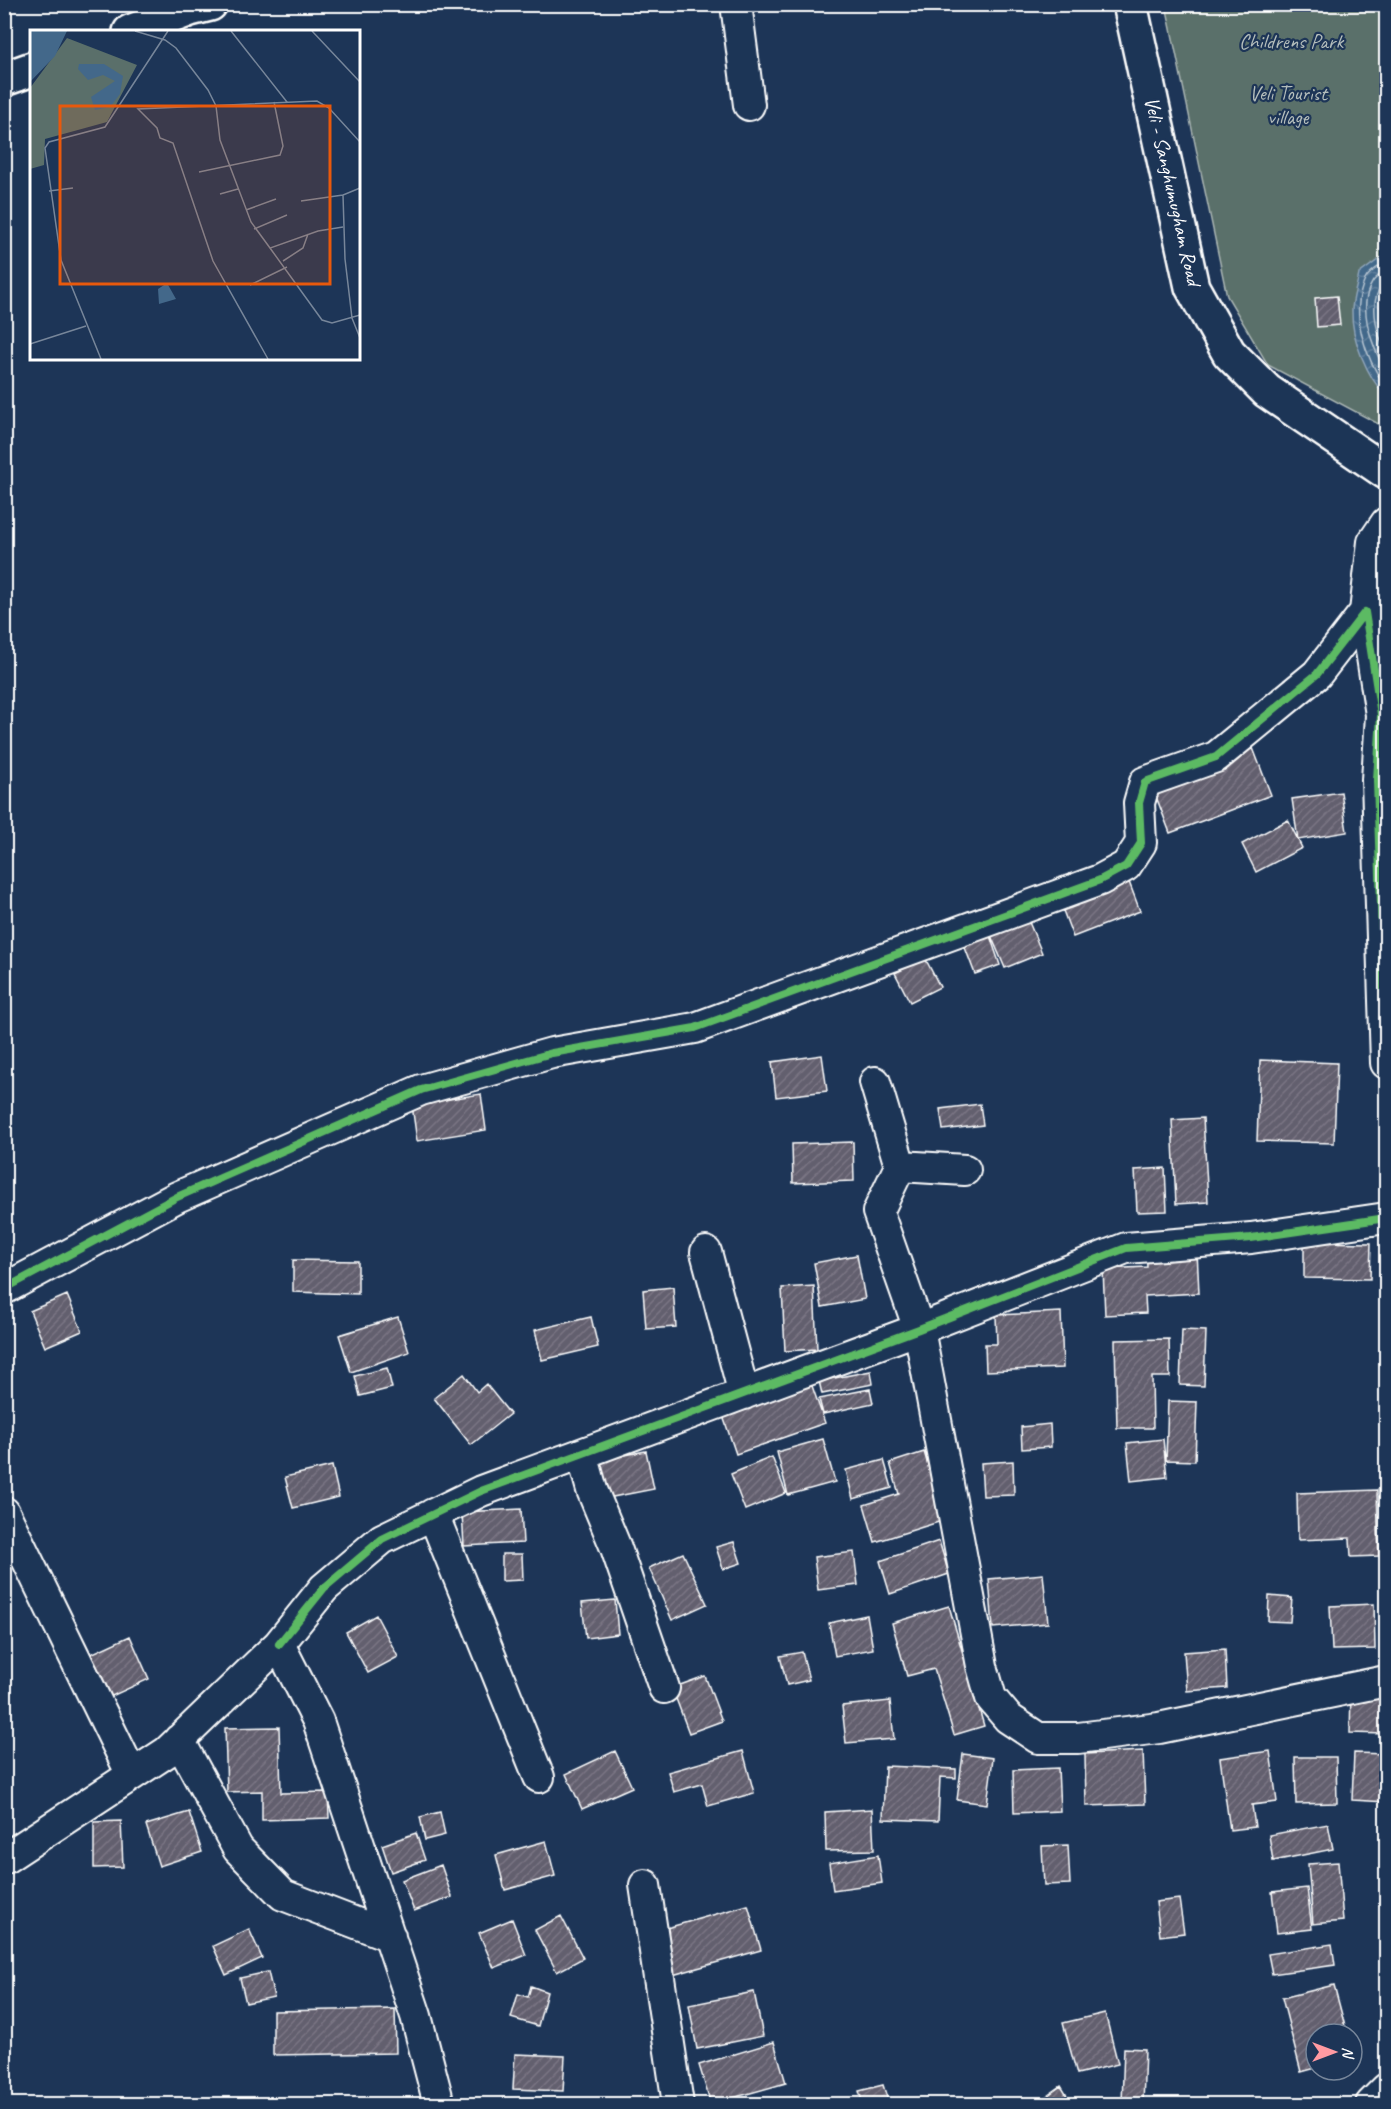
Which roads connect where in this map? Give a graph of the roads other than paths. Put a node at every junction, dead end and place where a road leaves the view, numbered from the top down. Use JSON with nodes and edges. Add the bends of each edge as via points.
{"nodes":[{"id":1,"x":210,"y":4,"type":"edge"},
{"id":2,"x":736,"y":4,"type":"edge"},
{"id":3,"x":1131,"y":4,"type":"edge"},
{"id":4,"x":135,"y":30,"type":"edge"},
{"id":5,"x":30,"y":70,"type":"edge"},
{"id":6,"x":4,"y":79,"type":"edge"},
{"id":7,"x":749,"y":105,"type":"dead end"},
{"id":8,"x":1386,"y":472,"type":"edge"},
{"id":9,"x":1386,"y":523,"type":"edge"},
{"id":10,"x":1365,"y":612,"type":"junction"},
{"id":11,"x":1386,"y":1063,"type":"edge"},
{"id":12,"x":875,"y":1082,"type":"dead end"},
{"id":13,"x":900,"y":1166,"type":"junction"},
{"id":14,"x":965,"y":1170,"type":"dead end"},
{"id":15,"x":1386,"y":1218,"type":"edge"},
{"id":16,"x":706,"y":1252,"type":"dead end"},
{"id":17,"x":4,"y":1289,"type":"edge"},
{"id":18,"x":919,"y":1329,"type":"junction"},
{"id":19,"x":744,"y":1394,"type":"junction"},
{"id":20,"x":582,"y":1454,"type":"junction"},
{"id":21,"x":4,"y":1512,"type":"edge"},
{"id":22,"x":433,"y":1514,"type":"junction"},
{"id":23,"x":279,"y":1644,"type":"junction"},
{"id":24,"x":1386,"y":1681,"type":"edge"},
{"id":25,"x":664,"y":1688,"type":"dead end"},
{"id":26,"x":179,"y":1740,"type":"junction"},
{"id":27,"x":132,"y":1775,"type":"junction"},
{"id":28,"x":539,"y":1777,"type":"dead end"},
{"id":29,"x":4,"y":1859,"type":"edge"},
{"id":30,"x":645,"y":1885,"type":"dead end"},
{"id":31,"x":390,"y":1936,"type":"junction"},
{"id":32,"x":1386,"y":2089,"type":"edge"},
{"id":33,"x":439,"y":2104,"type":"edge"},
{"id":34,"x":678,"y":2104,"type":"edge"},
{"id":35,"x":1371,"y":2104,"type":"edge"}],
"edges":[{"from":1,"to":4,"type":"main road"},
{"from":2,"to":7,"type":"street"},
{"from":3,"to":8,"type":"main road","name":"Veli - Sanghumugham Road","via":[[1192,287],[1229,353],[1267,391]]},
{"from":5,"to":6,"type":"main road"},
{"from":9,"to":10,"type":"street","via":[[1373,542]]},
{"from":10,"to":11,"type":"street","via":[[1381,715],[1377,780]]},
{"from":10,"to":17,"type":"street","via":[[1317,674],[1216,757],[1144,782],[1139,803],[1140,843],[1126,866],[1100,880],[695,1028],[552,1053],[421,1090],[177,1197]]},
{"from":12,"to":13,"type":"street"},
{"from":13,"to":14,"type":"street"},
{"from":13,"to":18,"type":"street","via":[[878,1212]]},
{"from":15,"to":18,"type":"street","via":[[1251,1238],[1126,1248]]},
{"from":16,"to":19,"type":"street"},
{"from":18,"to":19,"type":"street"},
{"from":18,"to":24,"type":"street","via":[[982,1666],[991,1698],[1008,1718],[1038,1738],[1078,1738],[1159,1728]]},
{"from":19,"to":20,"type":"street"},
{"from":20,"to":22,"type":"street","via":[[481,1491]]},
{"from":20,"to":25,"type":"street"},
{"from":21,"to":27,"type":"street"},
{"from":22,"to":23,"type":"street","via":[[381,1539],[324,1588]]},
{"from":22,"to":28,"type":"street"},
{"from":23,"to":26,"type":"street"},
{"from":23,"to":31,"type":"street","via":[[318,1721]]},
{"from":26,"to":27,"type":"street"},
{"from":26,"to":31,"type":"street","via":[[238,1849],[283,1895]]},
{"from":27,"to":29,"type":"street"},
{"from":30,"to":34,"type":"street"},
{"from":31,"to":33,"type":"street"},
{"from":32,"to":35,"type":"street"}]}
